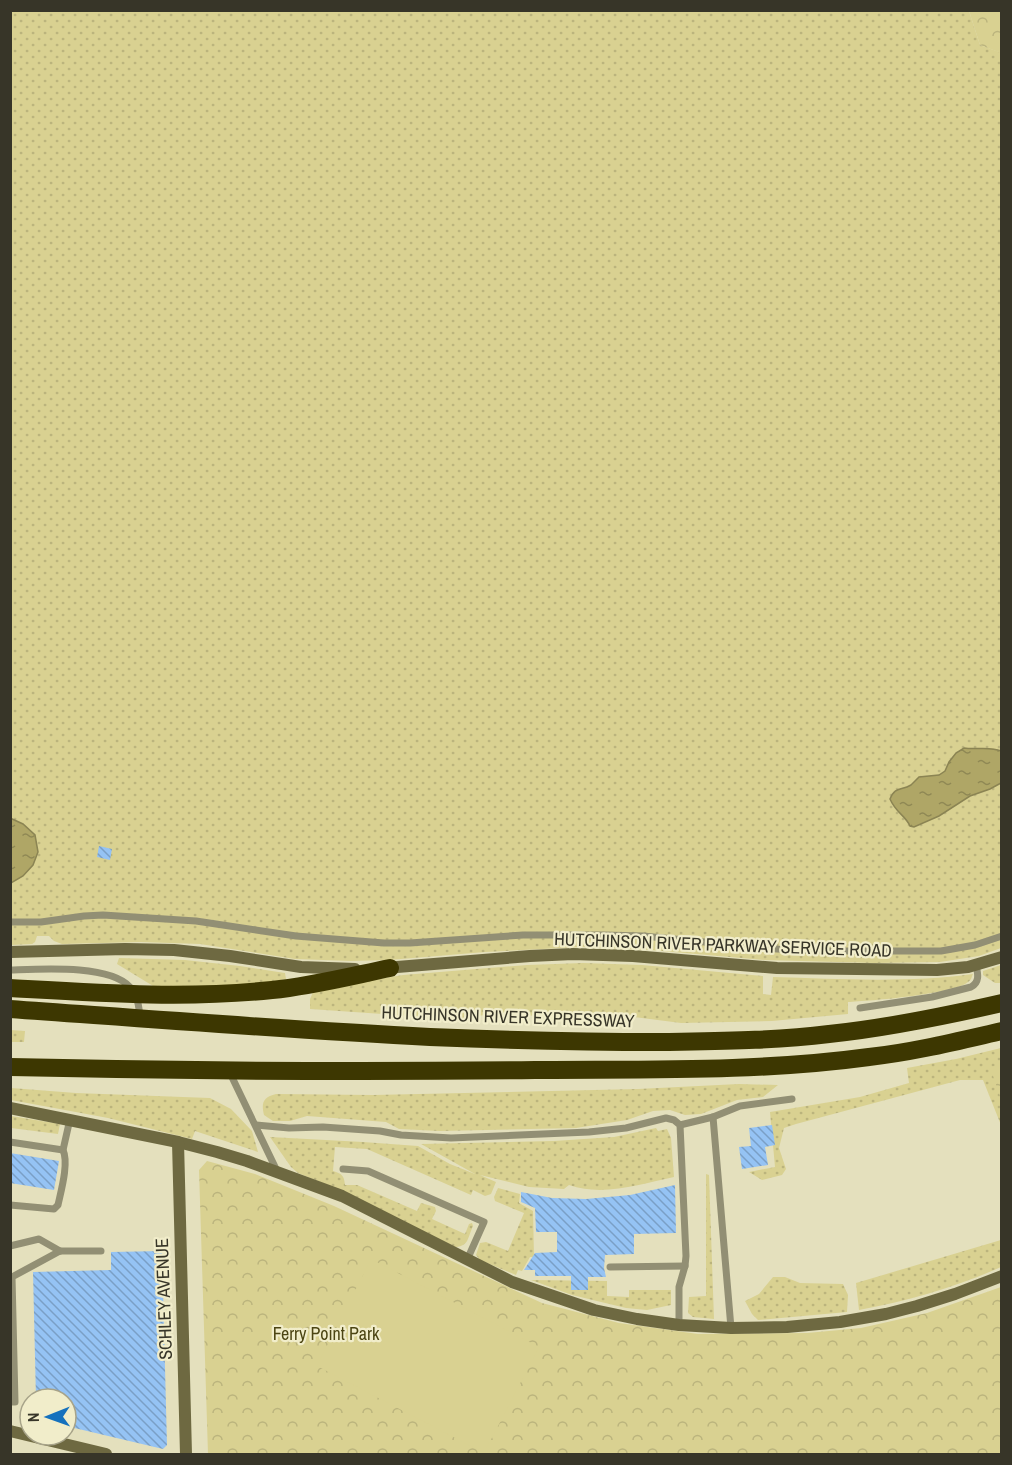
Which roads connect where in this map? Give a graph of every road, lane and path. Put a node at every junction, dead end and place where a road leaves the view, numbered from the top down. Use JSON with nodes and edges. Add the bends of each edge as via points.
{"nodes":[{"id":1,"x":10,"y":922,"type":"edge"},
{"id":2,"x":1002,"y":936,"type":"edge"},
{"id":3,"x":10,"y":952,"type":"edge"},
{"id":4,"x":1002,"y":957,"type":"edge"},
{"id":5,"x":976,"y":965,"type":"junction"},
{"id":6,"x":390,"y":968,"type":"junction"},
{"id":7,"x":10,"y":970,"type":"edge"},
{"id":8,"x":10,"y":988,"type":"edge"},
{"id":9,"x":135,"y":995,"type":"junction"},
{"id":10,"x":1002,"y":1003,"type":"edge"},
{"id":11,"x":860,"y":1008,"type":"dead end"},
{"id":12,"x":10,"y":1009,"type":"edge"},
{"id":13,"x":140,"y":1019,"type":"junction"},
{"id":14,"x":1002,"y":1031,"type":"edge"},
{"id":15,"x":10,"y":1067,"type":"edge"},
{"id":16,"x":229,"y":1070,"type":"junction"},
{"id":17,"x":792,"y":1099,"type":"dead end"},
{"id":18,"x":10,"y":1108,"type":"edge"},
{"id":19,"x":713,"y":1117,"type":"junction"},
{"id":20,"x":70,"y":1119,"type":"junction"},
{"id":21,"x":256,"y":1125,"type":"junction"},
{"id":22,"x":681,"y":1125,"type":"junction"},
{"id":23,"x":10,"y":1142,"type":"edge"},
{"id":24,"x":178,"y":1143,"type":"junction"},
{"id":25,"x":63,"y":1150,"type":"junction"},
{"id":26,"x":343,"y":1169,"type":"dead end"},
{"id":27,"x":279,"y":1173,"type":"junction"},
{"id":28,"x":10,"y":1205,"type":"edge"},
{"id":29,"x":11,"y":1246,"type":"edge"},
{"id":30,"x":60,"y":1251,"type":"junction"},
{"id":31,"x":101,"y":1251,"type":"dead end"},
{"id":32,"x":467,"y":1260,"type":"junction"},
{"id":33,"x":685,"y":1266,"type":"junction"},
{"id":34,"x":610,"y":1267,"type":"dead end"},
{"id":35,"x":1002,"y":1276,"type":"edge"},
{"id":36,"x":11,"y":1277,"type":"edge"},
{"id":37,"x":679,"y":1325,"type":"junction"},
{"id":38,"x":731,"y":1328,"type":"junction"},
{"id":39,"x":10,"y":1402,"type":"edge"},
{"id":40,"x":10,"y":1431,"type":"edge"},
{"id":41,"x":106,"y":1455,"type":"edge"},
{"id":42,"x":186,"y":1455,"type":"edge"}],
"edges":[{"from":1,"to":2,"type":"lane","via":[[103,915],[196,921],[296,936],[384,943],[517,935],[603,935],[811,951],[941,951]]},
{"from":3,"to":6,"type":"street","name":"HUTCHINSON RIVER PARKWAY SERVICE ROAD","via":[[174,950],[315,968]]},
{"from":4,"to":5,"type":"street","name":"HUTCHINSON RIVER PARKWAY SERVICE ROAD"},
{"from":5,"to":6,"type":"street","name":"HUTCHINSON RIVER PARKWAY SERVICE ROAD","via":[[937,970],[784,969],[573,954]]},
{"from":5,"to":11,"type":"lane","via":[[978,979],[974,986]]},
{"from":6,"to":9,"type":"highway","via":[[274,990]]},
{"from":7,"to":9,"type":"lane","via":[[61,969],[108,975],[122,981]]},
{"from":8,"to":9,"type":"highway"},
{"from":9,"to":13,"type":"lane"},
{"from":10,"to":13,"type":"highway","name":"HUTCHINSON RIVER EXPRESSWAY","via":[[911,1023],[829,1035],[701,1041],[456,1038]]},
{"from":12,"to":13,"type":"highway","name":"HUTCHINSON RIVER EXPRESSWAY"},
{"from":14,"to":16,"type":"highway","via":[[871,1057],[749,1067]]},
{"from":15,"to":16,"type":"highway"},
{"from":16,"to":21,"type":"lane"},
{"from":17,"to":19,"type":"lane","via":[[740,1106]]},
{"from":18,"to":20,"type":"street"},
{"from":19,"to":22,"type":"lane"},
{"from":19,"to":38,"type":"lane"},
{"from":20,"to":24,"type":"street"},
{"from":20,"to":25,"type":"lane"},
{"from":21,"to":22,"type":"lane","via":[[451,1138],[589,1132],[666,1118]]},
{"from":21,"to":27,"type":"lane"},
{"from":22,"to":33,"type":"lane"},
{"from":23,"to":25,"type":"lane"},
{"from":24,"to":27,"type":"street"},
{"from":24,"to":42,"type":"street","name":"SCHLEY AVENUE"},
{"from":25,"to":28,"type":"lane","via":[[66,1162],[58,1205],[54,1209]]},
{"from":26,"to":32,"type":"lane","via":[[368,1171],[484,1222]]},
{"from":27,"to":32,"type":"street","via":[[342,1196]]},
{"from":29,"to":30,"type":"lane","via":[[39,1239]]},
{"from":30,"to":31,"type":"lane"},
{"from":30,"to":36,"type":"lane"},
{"from":32,"to":37,"type":"street","via":[[512,1282],[594,1310]]},
{"from":33,"to":34,"type":"lane"},
{"from":33,"to":37,"type":"lane"},
{"from":35,"to":38,"type":"street","via":[[931,1302],[873,1317]]},
{"from":36,"to":39,"type":"lane","via":[[15,1402]]},
{"from":37,"to":38,"type":"street"},
{"from":40,"to":41,"type":"street"}]}
